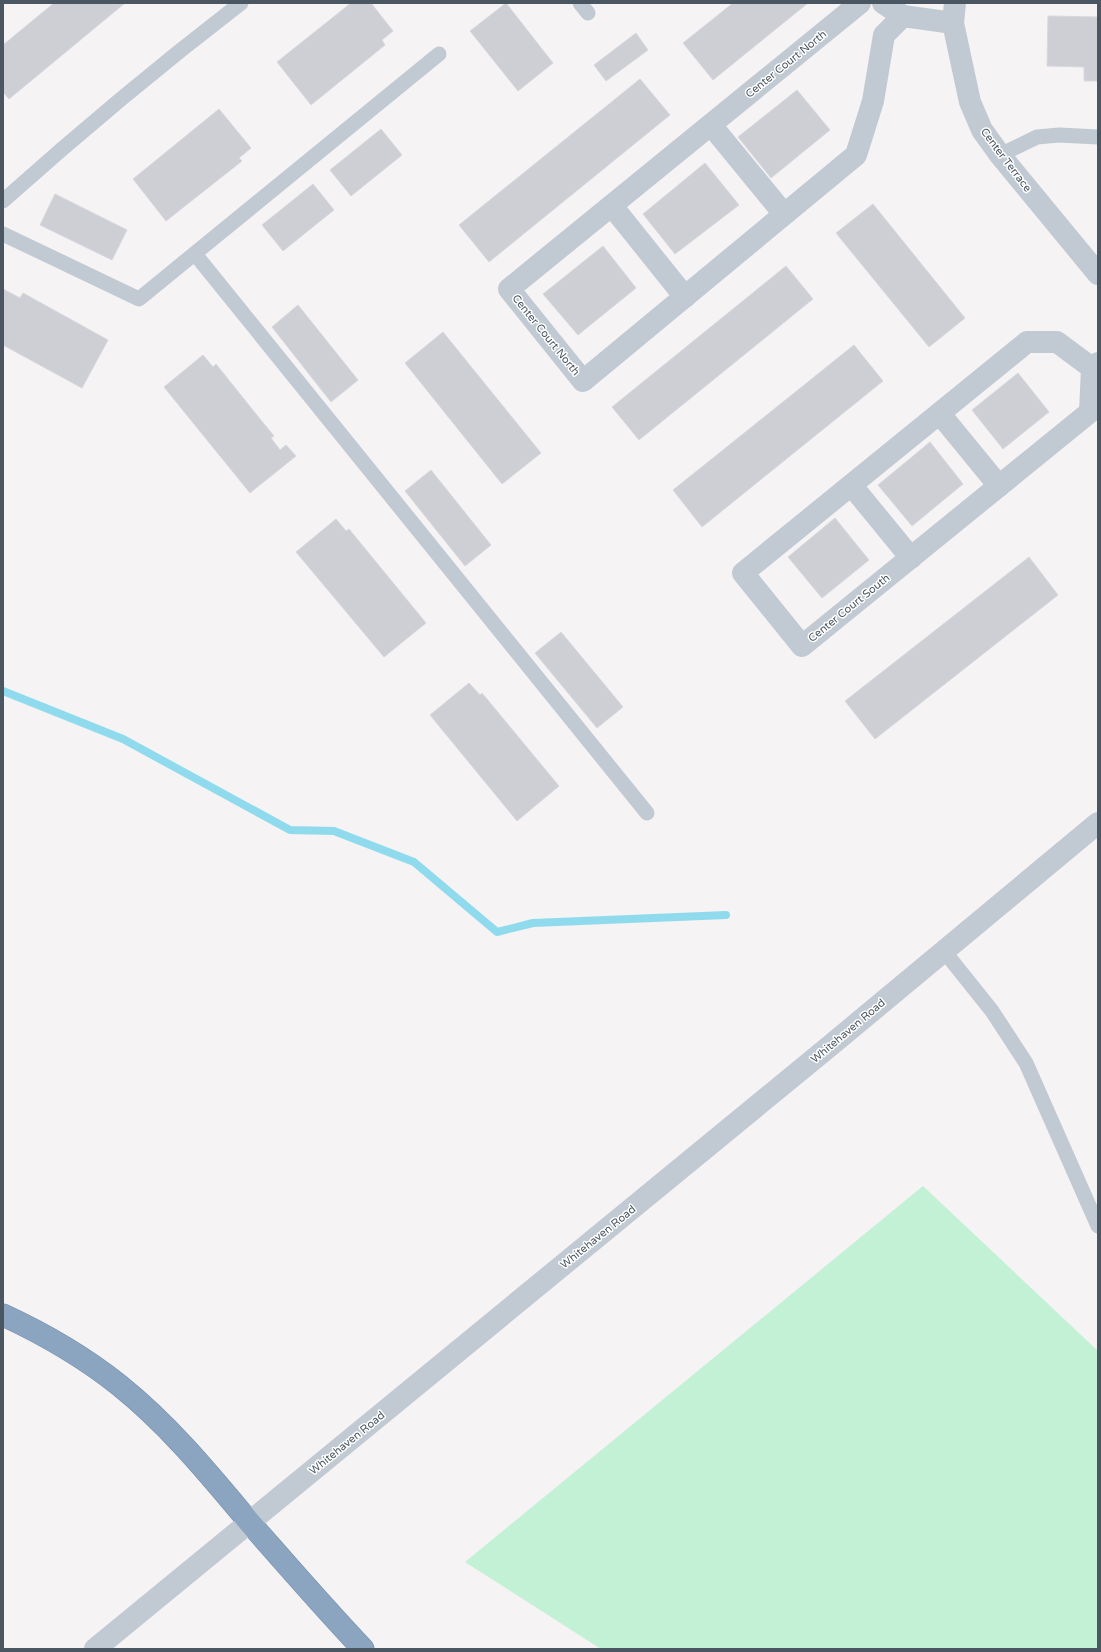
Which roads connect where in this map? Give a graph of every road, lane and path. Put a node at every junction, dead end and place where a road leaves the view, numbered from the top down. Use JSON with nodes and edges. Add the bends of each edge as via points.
{"nodes":[{"id":1,"x":241,"y":3,"type":"edge"},
{"id":2,"x":860,"y":3,"type":"edge"},
{"id":3,"x":883,"y":3,"type":"edge"},
{"id":4,"x":954,"y":13,"type":"edge"},
{"id":5,"x":903,"y":16,"type":"junction"},
{"id":6,"x":439,"y":54,"type":"dead end"},
{"id":7,"x":711,"y":125,"type":"junction"},
{"id":8,"x":1098,"y":138,"type":"edge"},
{"id":9,"x":1000,"y":155,"type":"junction"},
{"id":10,"x":3,"y":201,"type":"edge"},
{"id":11,"x":612,"y":206,"type":"junction"},
{"id":12,"x":784,"y":214,"type":"junction"},
{"id":13,"x":3,"y":234,"type":"edge"},
{"id":14,"x":195,"y":254,"type":"junction"},
{"id":15,"x":1098,"y":274,"type":"edge"},
{"id":16,"x":685,"y":296,"type":"junction"},
{"id":17,"x":1095,"y":366,"type":"edge"},
{"id":18,"x":940,"y":414,"type":"junction"},
{"id":19,"x":852,"y":486,"type":"junction"},
{"id":20,"x":999,"y":486,"type":"junction"},
{"id":21,"x":910,"y":558,"type":"junction"},
{"id":22,"x":647,"y":814,"type":"dead end"},
{"id":23,"x":1098,"y":823,"type":"edge"},
{"id":24,"x":944,"y":952,"type":"junction"},
{"id":25,"x":1098,"y":1226,"type":"edge"},
{"id":26,"x":3,"y":1315,"type":"edge"},
{"id":27,"x":250,"y":1523,"type":"junction"},
{"id":28,"x":95,"y":1649,"type":"edge"},
{"id":29,"x":363,"y":1649,"type":"edge"}],
"edges":[{"from":1,"to":10,"type":"lane","via":[[54,155]]},
{"from":2,"to":7,"type":"street","name":"Center Court North"},
{"from":3,"to":5,"type":"street"},
{"from":4,"to":5,"type":"street"},
{"from":4,"to":9,"type":"street","name":"Center Terrace","via":[[970,102],[982,130]]},
{"from":5,"to":12,"type":"street","name":"Center Court North","via":[[884,34],[873,101],[856,156]]},
{"from":6,"to":14,"type":"lane"},
{"from":7,"to":11,"type":"street","name":"Center Court North"},
{"from":7,"to":12,"type":"street"},
{"from":8,"to":9,"type":"lane","via":[[1059,135],[1037,137]]},
{"from":9,"to":15,"type":"street","name":"Center Terrace"},
{"from":11,"to":16,"type":"street"},
{"from":11,"to":16,"type":"street","name":"Center Court North","via":[[509,289],[583,381]]},
{"from":12,"to":16,"type":"street","name":"Center Court North"},
{"from":13,"to":14,"type":"lane","via":[[139,299]]},
{"from":14,"to":22,"type":"lane"},
{"from":17,"to":18,"type":"street","name":"Center Court South","via":[[1057,342],[1028,342]]},
{"from":17,"to":20,"type":"street","name":"Center Court South","via":[[1090,412]]},
{"from":18,"to":19,"type":"street","name":"Center Court South"},
{"from":18,"to":20,"type":"street"},
{"from":19,"to":21,"type":"street"},
{"from":19,"to":21,"type":"street","name":"Center Court South","via":[[743,573],[802,646]]},
{"from":20,"to":21,"type":"street","name":"Center Court South"},
{"from":23,"to":24,"type":"street","name":"Whitehaven Road"},
{"from":24,"to":25,"type":"lane","via":[[992,1011],[1026,1063]]},
{"from":24,"to":27,"type":"street","name":"Whitehaven Road"},
{"from":26,"to":27,"type":"highway","via":[[50,1339],[119,1385],[196,1458]]},
{"from":27,"to":28,"type":"street","name":"Whitehaven Road"},
{"from":27,"to":29,"type":"highway"}]}
